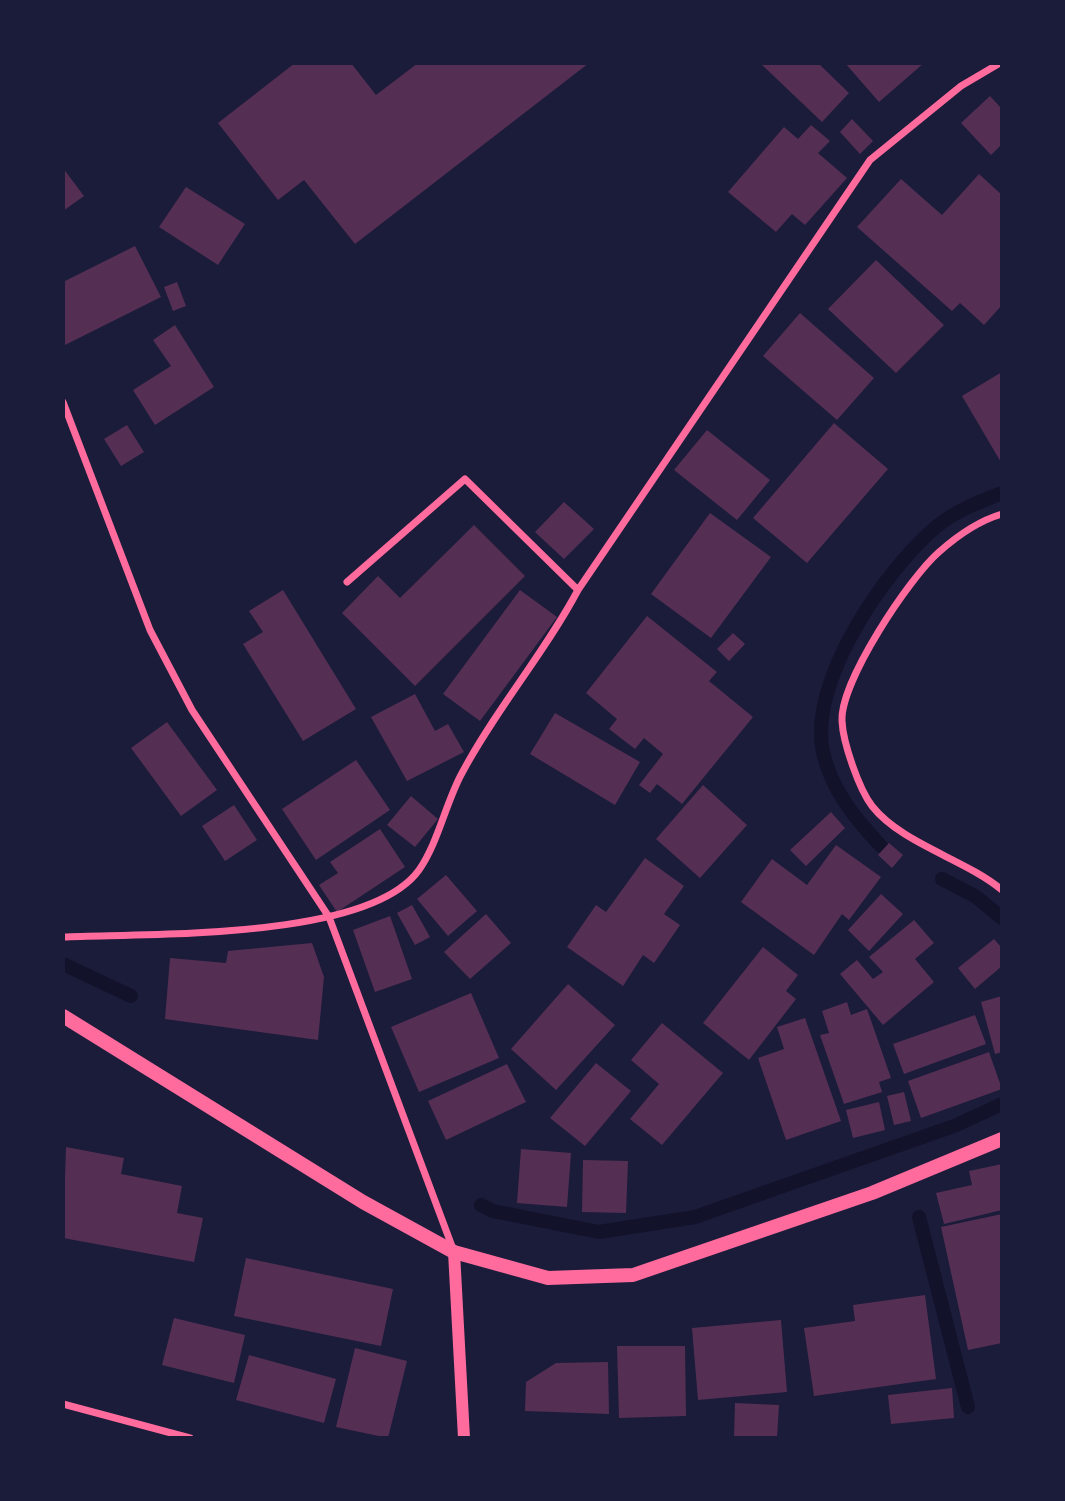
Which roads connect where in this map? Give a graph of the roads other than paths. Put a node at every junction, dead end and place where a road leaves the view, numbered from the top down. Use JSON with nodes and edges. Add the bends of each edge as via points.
{"nodes":[{"id":1,"x":1000,"y":63,"type":"edge"},
{"id":2,"x":63,"y":402,"type":"edge"},
{"id":3,"x":1002,"y":514,"type":"edge"},
{"id":4,"x":347,"y":582,"type":"dead end"},
{"id":5,"x":578,"y":590,"type":"junction"},
{"id":6,"x":1002,"y":890,"type":"edge"},
{"id":7,"x":329,"y":917,"type":"junction"},
{"id":8,"x":63,"y":937,"type":"edge"},
{"id":9,"x":63,"y":1016,"type":"edge"},
{"id":10,"x":1002,"y":1139,"type":"edge"},
{"id":11,"x":454,"y":1252,"type":"junction"},
{"id":12,"x":63,"y":1404,"type":"edge"},
{"id":13,"x":190,"y":1438,"type":"edge"},
{"id":14,"x":464,"y":1438,"type":"edge"}],
"edges":[{"from":1,"to":5,"type":"street","via":[[961,86],[870,159]]},
{"from":2,"to":7,"type":"street","via":[[150,630],[192,710]]},
{"from":3,"to":6,"type":"street","via":[[982,520],[937,553],[895,604],[849,687],[842,720],[855,771],[873,806],[902,830]]},
{"from":4,"to":5,"type":"street","via":[[465,479]]},
{"from":5,"to":7,"type":"street","via":[[462,773],[418,870],[386,897]]},
{"from":7,"to":8,"type":"street","via":[[284,927]]},
{"from":7,"to":11,"type":"street"},
{"from":9,"to":11,"type":"main road","via":[[363,1202]]},
{"from":10,"to":11,"type":"main road","via":[[872,1193],[633,1275],[548,1278]]},
{"from":11,"to":14,"type":"street"},
{"from":12,"to":13,"type":"street"}]}
